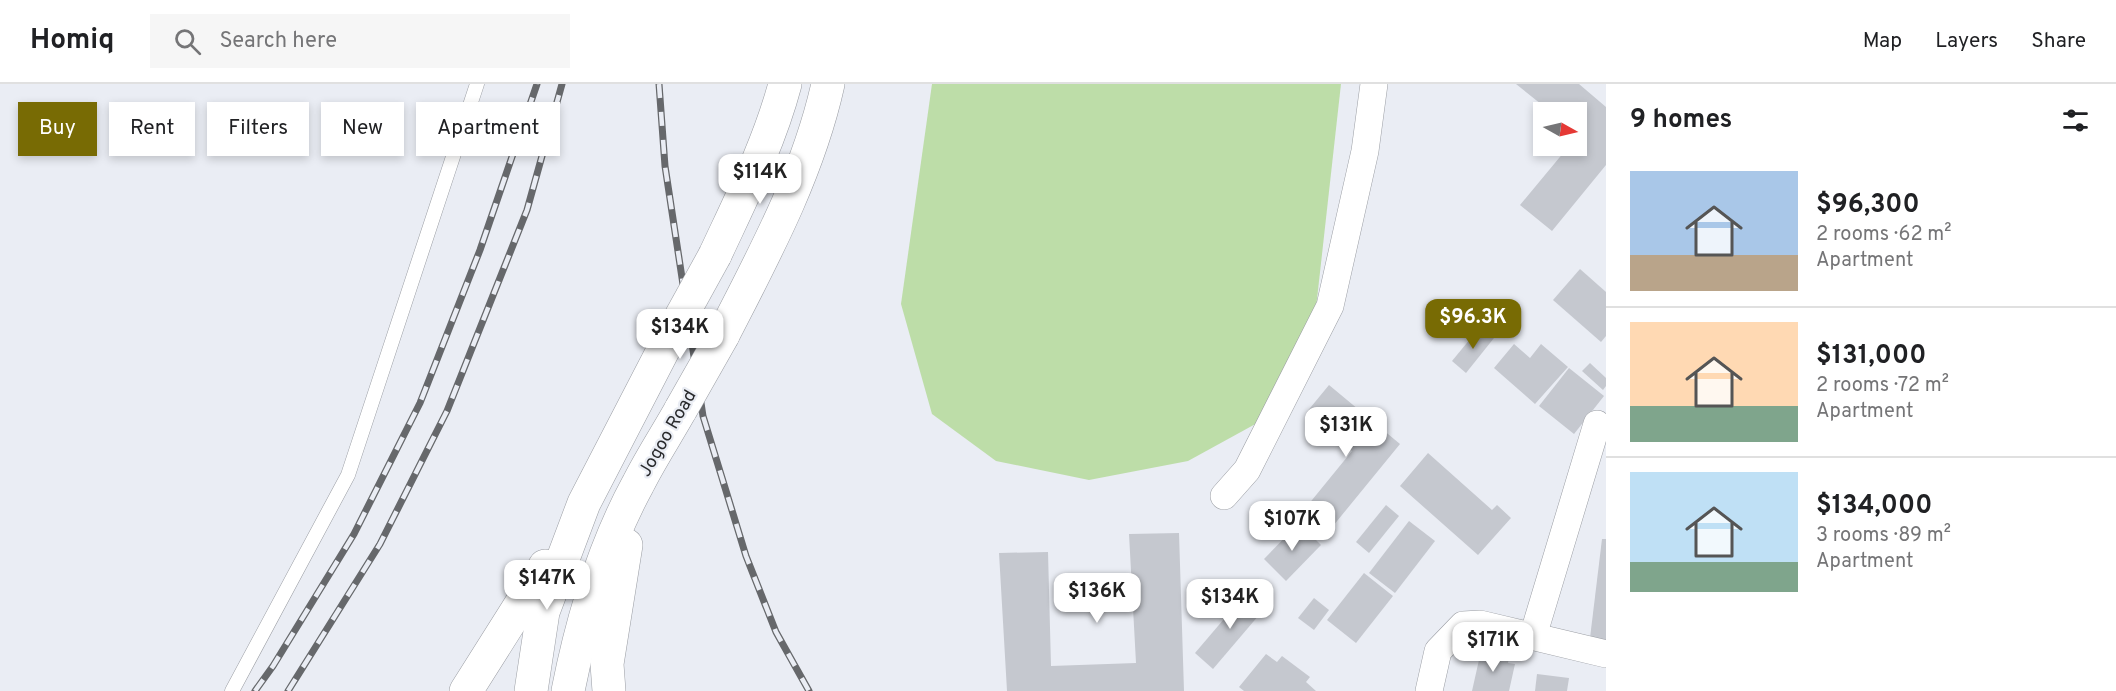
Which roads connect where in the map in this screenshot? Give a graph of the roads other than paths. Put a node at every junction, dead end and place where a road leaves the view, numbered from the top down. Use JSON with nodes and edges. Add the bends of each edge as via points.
{"nodes":[{"id":1,"x":477,"y":84,"type":"edge"},
{"id":2,"x":785,"y":84,"type":"edge"},
{"id":3,"x":828,"y":84,"type":"edge"},
{"id":4,"x":1374,"y":84,"type":"edge"},
{"id":5,"x":1597,"y":424,"type":"dead end"},
{"id":6,"x":637,"y":484,"type":"junction"},
{"id":7,"x":1224,"y":496,"type":"dead end"},
{"id":8,"x":584,"y":503,"type":"junction"},
{"id":9,"x":1533,"y":636,"type":"junction"},
{"id":10,"x":1606,"y":654,"type":"edge"},
{"id":11,"x":232,"y":691,"type":"edge"},
{"id":12,"x":466,"y":691,"type":"edge"},
{"id":13,"x":531,"y":691,"type":"edge"},
{"id":14,"x":568,"y":691,"type":"edge"},
{"id":15,"x":609,"y":691,"type":"edge"},
{"id":16,"x":1429,"y":691,"type":"edge"}],
"edges":[{"from":1,"to":11,"type":"lane","via":[[348,475]]},
{"from":2,"to":8,"type":"main road","bridge":true,"via":[[776,118],[715,255]]},
{"from":3,"to":6,"type":"main road","name":"Jogoo Road","bridge":true,"via":[[800,176],[777,231],[723,335]]},
{"from":4,"to":7,"type":"street","via":[[1365,151],[1330,306],[1247,470]]},
{"from":5,"to":9,"type":"street"},
{"from":6,"to":14,"type":"main road","name":"Jogoo Road","via":[[595,585]]},
{"from":6,"to":15,"type":"main road","via":[[612,625],[607,664]]},
{"from":8,"to":12,"type":"main road"},
{"from":8,"to":13,"type":"main road","via":[[543,612]]},
{"from":9,"to":10,"type":"street"},
{"from":9,"to":16,"type":"street","via":[[1480,624],[1463,626],[1438,651]]}]}
